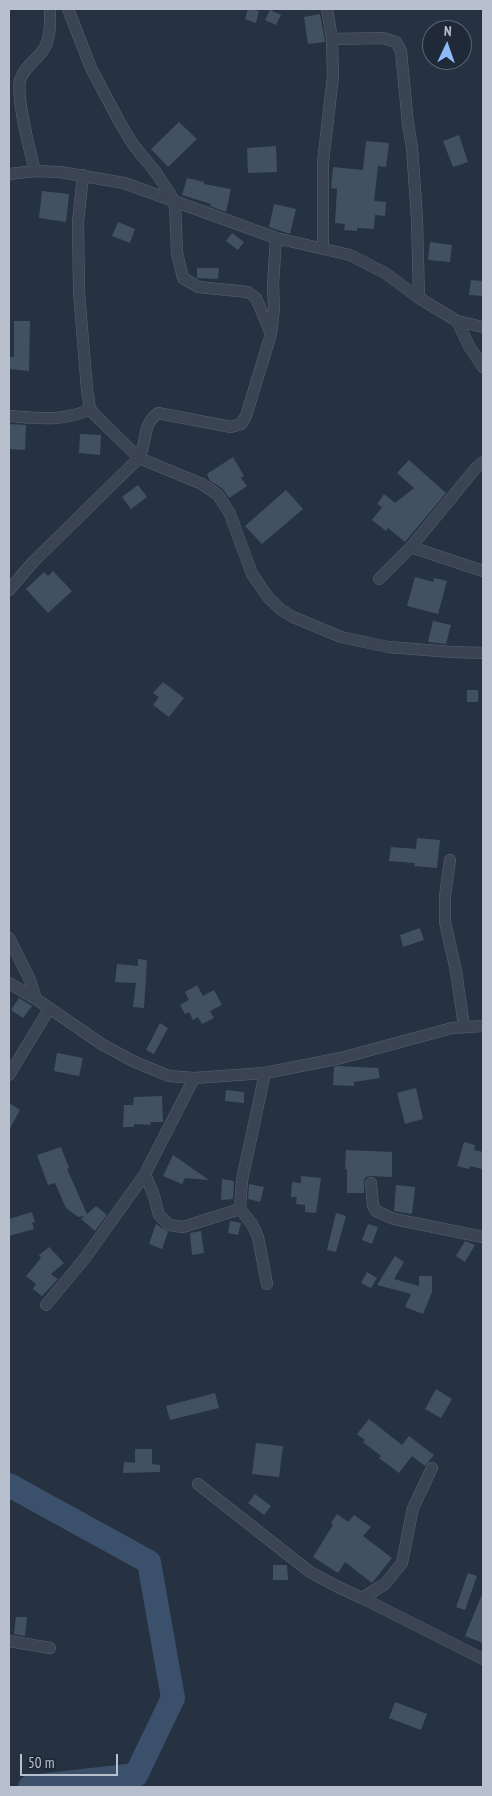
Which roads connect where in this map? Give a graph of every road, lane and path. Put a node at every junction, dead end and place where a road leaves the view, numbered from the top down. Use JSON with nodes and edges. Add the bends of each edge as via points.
{"nodes":[{"id":1,"x":50,"y":9,"type":"edge"},
{"id":2,"x":68,"y":9,"type":"edge"},
{"id":3,"x":327,"y":9,"type":"edge"},
{"id":4,"x":332,"y":38,"type":"junction"},
{"id":5,"x":35,"y":171,"type":"junction"},
{"id":6,"x":9,"y":174,"type":"edge"},
{"id":7,"x":83,"y":175,"type":"junction"},
{"id":8,"x":175,"y":202,"type":"junction"},
{"id":9,"x":276,"y":238,"type":"junction"},
{"id":10,"x":323,"y":248,"type":"junction"},
{"id":11,"x":419,"y":298,"type":"junction"},
{"id":12,"x":457,"y":321,"type":"junction"},
{"id":13,"x":483,"y":326,"type":"edge"},
{"id":14,"x":271,"y":334,"type":"junction"},
{"id":15,"x":483,"y":367,"type":"edge"},
{"id":16,"x":90,"y":408,"type":"junction"},
{"id":17,"x":9,"y":416,"type":"edge"},
{"id":18,"x":139,"y":458,"type":"junction"},
{"id":19,"x":483,"y":462,"type":"edge"},
{"id":20,"x":411,"y":548,"type":"junction"},
{"id":21,"x":483,"y":571,"type":"edge"},
{"id":22,"x":379,"y":579,"type":"dead end"},
{"id":23,"x":9,"y":590,"type":"edge"},
{"id":24,"x":483,"y":653,"type":"edge"},
{"id":25,"x":450,"y":860,"type":"dead end"},
{"id":26,"x":9,"y":938,"type":"edge"},
{"id":27,"x":9,"y":983,"type":"edge"},
{"id":28,"x":36,"y":999,"type":"junction"},
{"id":29,"x":49,"y":1009,"type":"junction"},
{"id":30,"x":464,"y":1026,"type":"junction"},
{"id":31,"x":483,"y":1026,"type":"edge"},
{"id":32,"x":265,"y":1073,"type":"junction"},
{"id":33,"x":9,"y":1075,"type":"edge"},
{"id":34,"x":194,"y":1078,"type":"junction"},
{"id":35,"x":145,"y":1174,"type":"junction"},
{"id":36,"x":371,"y":1183,"type":"dead end"},
{"id":37,"x":240,"y":1210,"type":"junction"},
{"id":38,"x":483,"y":1236,"type":"edge"},
{"id":39,"x":267,"y":1284,"type":"dead end"},
{"id":40,"x":46,"y":1305,"type":"dead end"},
{"id":41,"x":432,"y":1468,"type":"dead end"},
{"id":42,"x":198,"y":1484,"type":"dead end"},
{"id":43,"x":362,"y":1598,"type":"junction"},
{"id":44,"x":9,"y":1641,"type":"edge"},
{"id":45,"x":50,"y":1648,"type":"dead end"},
{"id":46,"x":483,"y":1659,"type":"edge"}],
"edges":[{"from":1,"to":5,"type":"street","via":[[49,37],[45,48],[20,81],[21,104]]},
{"from":2,"to":8,"type":"street","via":[[91,68],[115,114]]},
{"from":3,"to":4,"type":"street"},
{"from":4,"to":10,"type":"street","via":[[333,76],[323,162]]},
{"from":4,"to":11,"type":"street","via":[[383,38],[396,42],[401,51],[412,147]]},
{"from":5,"to":6,"type":"street"},
{"from":5,"to":7,"type":"street"},
{"from":7,"to":8,"type":"street","via":[[124,183]]},
{"from":7,"to":16,"type":"street","via":[[78,222],[79,292]]},
{"from":8,"to":9,"type":"street"},
{"from":8,"to":14,"type":"street","via":[[177,253],[183,278],[198,288],[248,292],[256,298]]},
{"from":9,"to":10,"type":"street"},
{"from":9,"to":14,"type":"street"},
{"from":10,"to":11,"type":"street","via":[[350,255],[385,273]]},
{"from":11,"to":12,"type":"street"},
{"from":12,"to":13,"type":"street"},
{"from":12,"to":15,"type":"street"},
{"from":14,"to":18,"type":"street","via":[[241,424],[231,427],[158,413],[147,426],[144,449]]},
{"from":16,"to":17,"type":"street","via":[[80,414],[54,419]]},
{"from":16,"to":18,"type":"street"},
{"from":18,"to":23,"type":"street","via":[[33,562]]},
{"from":18,"to":24,"type":"street","via":[[202,484],[218,495],[230,514],[252,574],[268,597],[293,617],[341,637],[388,647]]},
{"from":19,"to":20,"type":"street"},
{"from":20,"to":21,"type":"street"},
{"from":20,"to":22,"type":"street"},
{"from":25,"to":30,"type":"street","via":[[445,922]]},
{"from":26,"to":28,"type":"street"},
{"from":27,"to":28,"type":"street"},
{"from":28,"to":29,"type":"street"},
{"from":29,"to":33,"type":"street"},
{"from":29,"to":34,"type":"street","via":[[103,1045],[136,1062],[169,1076]]},
{"from":30,"to":31,"type":"street"},
{"from":30,"to":32,"type":"street","via":[[342,1058]]},
{"from":32,"to":34,"type":"street"},
{"from":32,"to":37,"type":"street","via":[[242,1180]]},
{"from":34,"to":35,"type":"street"},
{"from":35,"to":37,"type":"street","via":[[159,1215],[169,1225],[183,1227]]},
{"from":35,"to":40,"type":"street","via":[[85,1258]]},
{"from":36,"to":38,"type":"street","via":[[373,1206],[394,1219]]},
{"from":37,"to":39,"type":"street","via":[[258,1237]]},
{"from":41,"to":43,"type":"street","via":[[414,1508],[402,1563],[385,1584]]},
{"from":42,"to":43,"type":"street","via":[[310,1572]]},
{"from":43,"to":46,"type":"street"},
{"from":44,"to":45,"type":"street"}]}
